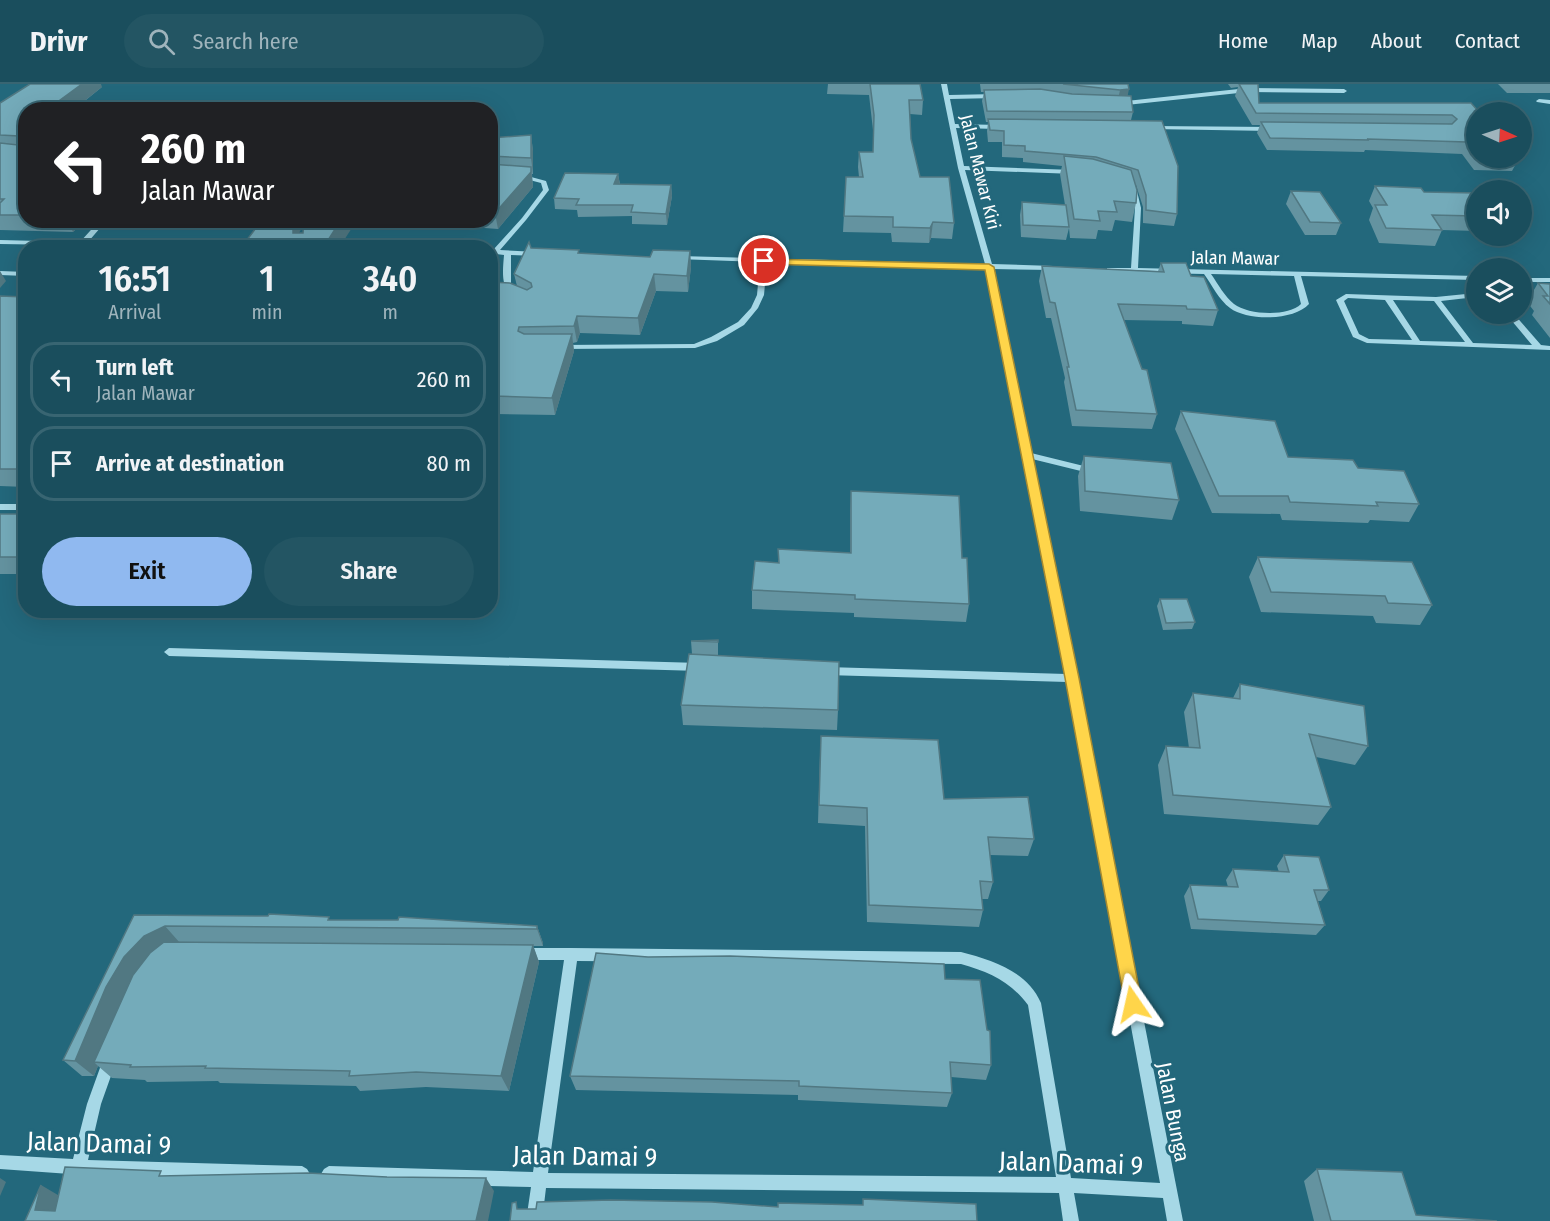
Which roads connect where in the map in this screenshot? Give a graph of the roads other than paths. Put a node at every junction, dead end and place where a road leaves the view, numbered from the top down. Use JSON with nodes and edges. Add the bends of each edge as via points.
{"nodes":[{"id":1,"x":944,"y":84,"type":"edge"},
{"id":2,"x":1344,"y":91,"type":"dead end"},
{"id":3,"x":1003,"y":96,"type":"edge"},
{"id":4,"x":947,"y":97,"type":"junction"},
{"id":5,"x":1539,"y":101,"type":"dead end"},
{"id":6,"x":1550,"y":102,"type":"edge"},
{"id":7,"x":1106,"y":104,"type":"edge"},
{"id":8,"x":952,"y":126,"type":"junction"},
{"id":9,"x":1011,"y":127,"type":"edge"},
{"id":10,"x":1141,"y":128,"type":"edge"},
{"id":11,"x":1282,"y":130,"type":"edge"},
{"id":12,"x":961,"y":168,"type":"junction"},
{"id":13,"x":1088,"y":172,"type":"edge"},
{"id":14,"x":508,"y":176,"type":"edge"},
{"id":15,"x":1127,"y":181,"type":"edge"},
{"id":16,"x":97,"y":228,"type":"edge"},
{"id":17,"x":86,"y":240,"type":"edge"},
{"id":18,"x":0,"y":242,"type":"edge"},
{"id":19,"x":18,"y":242,"type":"edge"},
{"id":20,"x":498,"y":247,"type":"edge"},
{"id":21,"x":508,"y":253,"type":"junction"},
{"id":22,"x":498,"y":254,"type":"edge"},
{"id":23,"x":543,"y":254,"type":"edge"},
{"id":24,"x":670,"y":258,"type":"edge"},
{"id":25,"x":764,"y":261,"type":"junction"},
{"id":26,"x":989,"y":267,"type":"junction"},
{"id":27,"x":1067,"y":269,"type":"edge"},
{"id":28,"x":1100,"y":269,"type":"edge"},
{"id":29,"x":1134,"y":270,"type":"junction"},
{"id":30,"x":1206,"y":272,"type":"junction"},
{"id":31,"x":0,"y":273,"type":"edge"},
{"id":32,"x":18,"y":274,"type":"edge"},
{"id":33,"x":1297,"y":274,"type":"junction"},
{"id":34,"x":1466,"y":278,"type":"edge"},
{"id":35,"x":1532,"y":280,"type":"edge"},
{"id":36,"x":1550,"y":280,"type":"edge"},
{"id":37,"x":1532,"y":294,"type":"edge"},
{"id":38,"x":1550,"y":294,"type":"edge"},
{"id":39,"x":1466,"y":296,"type":"edge"},
{"id":40,"x":1387,"y":297,"type":"junction"},
{"id":41,"x":1436,"y":298,"type":"junction"},
{"id":42,"x":522,"y":299,"type":"edge"},
{"id":43,"x":1519,"y":324,"type":"edge"},
{"id":44,"x":1418,"y":343,"type":"junction"},
{"id":45,"x":1471,"y":345,"type":"junction"},
{"id":46,"x":551,"y":347,"type":"edge"},
{"id":47,"x":1539,"y":348,"type":"junction"},
{"id":48,"x":1550,"y":348,"type":"edge"},
{"id":49,"x":1026,"y":454,"type":"junction"},
{"id":50,"x":1104,"y":471,"type":"edge"},
{"id":51,"x":0,"y":507,"type":"edge"},
{"id":52,"x":18,"y":507,"type":"edge"},
{"id":53,"x":169,"y":652,"type":"dead end"},
{"id":54,"x":715,"y":668,"type":"edge"},
{"id":55,"x":810,"y":670,"type":"edge"},
{"id":56,"x":1072,"y":678,"type":"junction"},
{"id":57,"x":504,"y":954,"type":"edge"},
{"id":58,"x":571,"y":954,"type":"junction"},
{"id":59,"x":114,"y":1051,"type":"edge"},
{"id":60,"x":0,"y":1162,"type":"edge"},
{"id":61,"x":78,"y":1167,"type":"junction"},
{"id":62,"x":540,"y":1180,"type":"junction"},
{"id":63,"x":1064,"y":1185,"type":"junction"},
{"id":64,"x":1169,"y":1191,"type":"junction"},
{"id":65,"x":73,"y":1196,"type":"edge"},
{"id":66,"x":534,"y":1221,"type":"edge"},
{"id":67,"x":1071,"y":1221,"type":"edge"},
{"id":68,"x":1175,"y":1221,"type":"edge"}],
"edges":[{"from":1,"to":4,"type":"street","name":"Jalan Mawar Kiri"},
{"from":2,"to":7,"type":"street","via":[[1248,90]]},
{"from":3,"to":4,"type":"street"},
{"from":4,"to":8,"type":"street","name":"Jalan Mawar Kiri"},
{"from":5,"to":6,"type":"street"},
{"from":8,"to":9,"type":"street"},
{"from":8,"to":12,"type":"street","name":"Jalan Mawar Kiri"},
{"from":10,"to":11,"type":"street"},
{"from":12,"to":13,"type":"street"},
{"from":12,"to":26,"type":"street","name":"Jalan Mawar Kiri"},
{"from":14,"to":20,"type":"street","via":[[535,178],[544,182],[546,190]]},
{"from":15,"to":29,"type":"street","via":[[1132,185],[1138,208]]},
{"from":16,"to":17,"type":"street"},
{"from":18,"to":19,"type":"street"},
{"from":21,"to":22,"type":"street"},
{"from":21,"to":23,"type":"street"},
{"from":21,"to":42,"type":"street","via":[[507,286]]},
{"from":24,"to":25,"type":"street"},
{"from":25,"to":26,"type":"street"},
{"from":25,"to":46,"type":"street","via":[[759,298],[751,314],[715,340],[695,345]]},
{"from":26,"to":27,"type":"street"},
{"from":26,"to":49,"type":"street","name":"Jalan Bunga"},
{"from":28,"to":29,"type":"street","name":"Jalan Mawar"},
{"from":29,"to":30,"type":"street","name":"Jalan Mawar"},
{"from":30,"to":33,"type":"street","name":"Jalan Mawar"},
{"from":30,"to":33,"type":"street","via":[[1233,307],[1257,314],[1289,314],[1303,309]]},
{"from":31,"to":32,"type":"street"},
{"from":33,"to":34,"type":"street","name":"Jalan Mawar"},
{"from":35,"to":36,"type":"street"},
{"from":37,"to":38,"type":"street"},
{"from":39,"to":41,"type":"street"},
{"from":40,"to":41,"type":"street"},
{"from":40,"to":44,"type":"street"},
{"from":40,"to":44,"type":"street","via":[[1346,296],[1340,300],[1361,339]]},
{"from":41,"to":45,"type":"street"},
{"from":43,"to":47,"type":"street"},
{"from":44,"to":45,"type":"street"},
{"from":45,"to":47,"type":"street"},
{"from":47,"to":48,"type":"street"},
{"from":49,"to":50,"type":"street"},
{"from":49,"to":56,"type":"street","name":"Jalan Bunga"},
{"from":51,"to":52,"type":"street"},
{"from":53,"to":54,"type":"street"},
{"from":55,"to":56,"type":"street"},
{"from":56,"to":64,"type":"street","name":"Jalan Bunga"},
{"from":57,"to":58,"type":"street"},
{"from":58,"to":62,"type":"street"},
{"from":58,"to":63,"type":"street","via":[[961,958],[1010,975],[1034,1003]]},
{"from":59,"to":61,"type":"street","via":[[94,1104]]},
{"from":60,"to":61,"type":"street","name":"Jalan Damai 9"},
{"from":61,"to":62,"type":"street","name":"Jalan Damai 9"},
{"from":61,"to":65,"type":"street"},
{"from":62,"to":63,"type":"street","name":"Jalan Damai 9"},
{"from":62,"to":66,"type":"street"},
{"from":63,"to":64,"type":"street","name":"Jalan Damai 9"},
{"from":63,"to":67,"type":"street"},
{"from":64,"to":68,"type":"street","name":"Jalan Bunga"}]}
